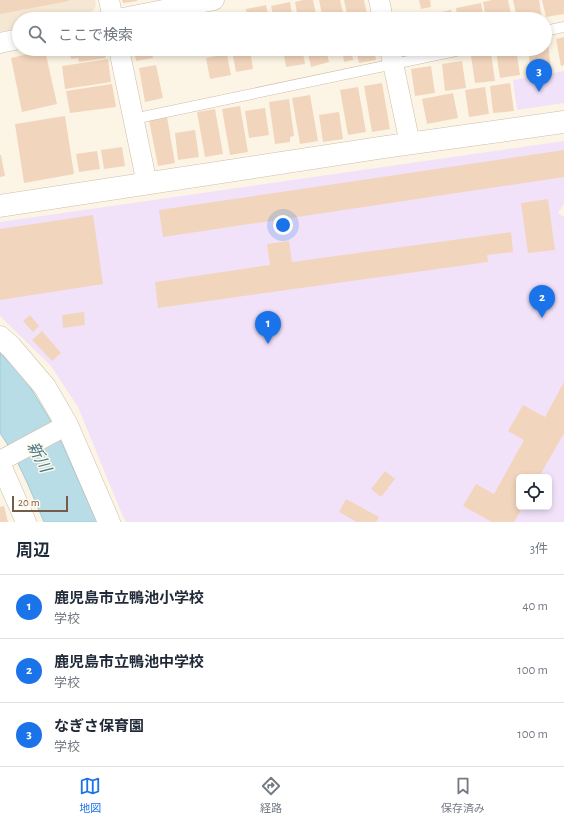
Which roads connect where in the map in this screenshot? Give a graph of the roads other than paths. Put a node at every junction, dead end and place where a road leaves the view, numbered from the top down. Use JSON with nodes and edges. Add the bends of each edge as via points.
{"nodes":[{"id":1,"x":109,"y":0,"type":"edge"},
{"id":2,"x":214,"y":0,"type":"edge"},
{"id":3,"x":379,"y":0,"type":"edge"},
{"id":4,"x":112,"y":12,"type":"edge"},
{"id":5,"x":153,"y":12,"type":"edge"},
{"id":6,"x":382,"y":12,"type":"edge"},
{"id":7,"x":564,"y":27,"type":"edge"},
{"id":8,"x":552,"y":30,"type":"edge"},
{"id":9,"x":12,"y":40,"type":"edge"},
{"id":10,"x":0,"y":43,"type":"edge"},
{"id":11,"x":120,"y":56,"type":"edge"},
{"id":12,"x":391,"y":57,"type":"edge"},
{"id":13,"x":133,"y":119,"type":"junction"},
{"id":14,"x":564,"y":122,"type":"edge"},
{"id":15,"x":410,"y":144,"type":"junction"},
{"id":16,"x":147,"y":184,"type":"junction"},
{"id":17,"x":0,"y":206,"type":"edge"},
{"id":18,"x":0,"y":337,"type":"edge"},
{"id":19,"x":63,"y":428,"type":"junction"},
{"id":20,"x":3,"y":461,"type":"edge"},
{"id":21,"x":26,"y":522,"type":"edge"},
{"id":22,"x":109,"y":522,"type":"edge"}],
"edges":[{"from":1,"to":4,"type":"street"},
{"from":2,"to":5,"type":"street"},
{"from":3,"to":6,"type":"street"},
{"from":7,"to":8,"type":"lane"},
{"from":9,"to":10,"type":"street"},
{"from":11,"to":13,"type":"street"},
{"from":12,"to":13,"type":"lane"},
{"from":12,"to":15,"type":"street"},
{"from":13,"to":16,"type":"street"},
{"from":14,"to":15,"type":"street"},
{"from":15,"to":16,"type":"street"},
{"from":16,"to":17,"type":"street"},
{"from":18,"to":19,"type":"street","via":[[45,387]]},
{"from":19,"to":20,"type":"street"},
{"from":19,"to":22,"type":"street"},
{"from":20,"to":21,"type":"street"}]}
